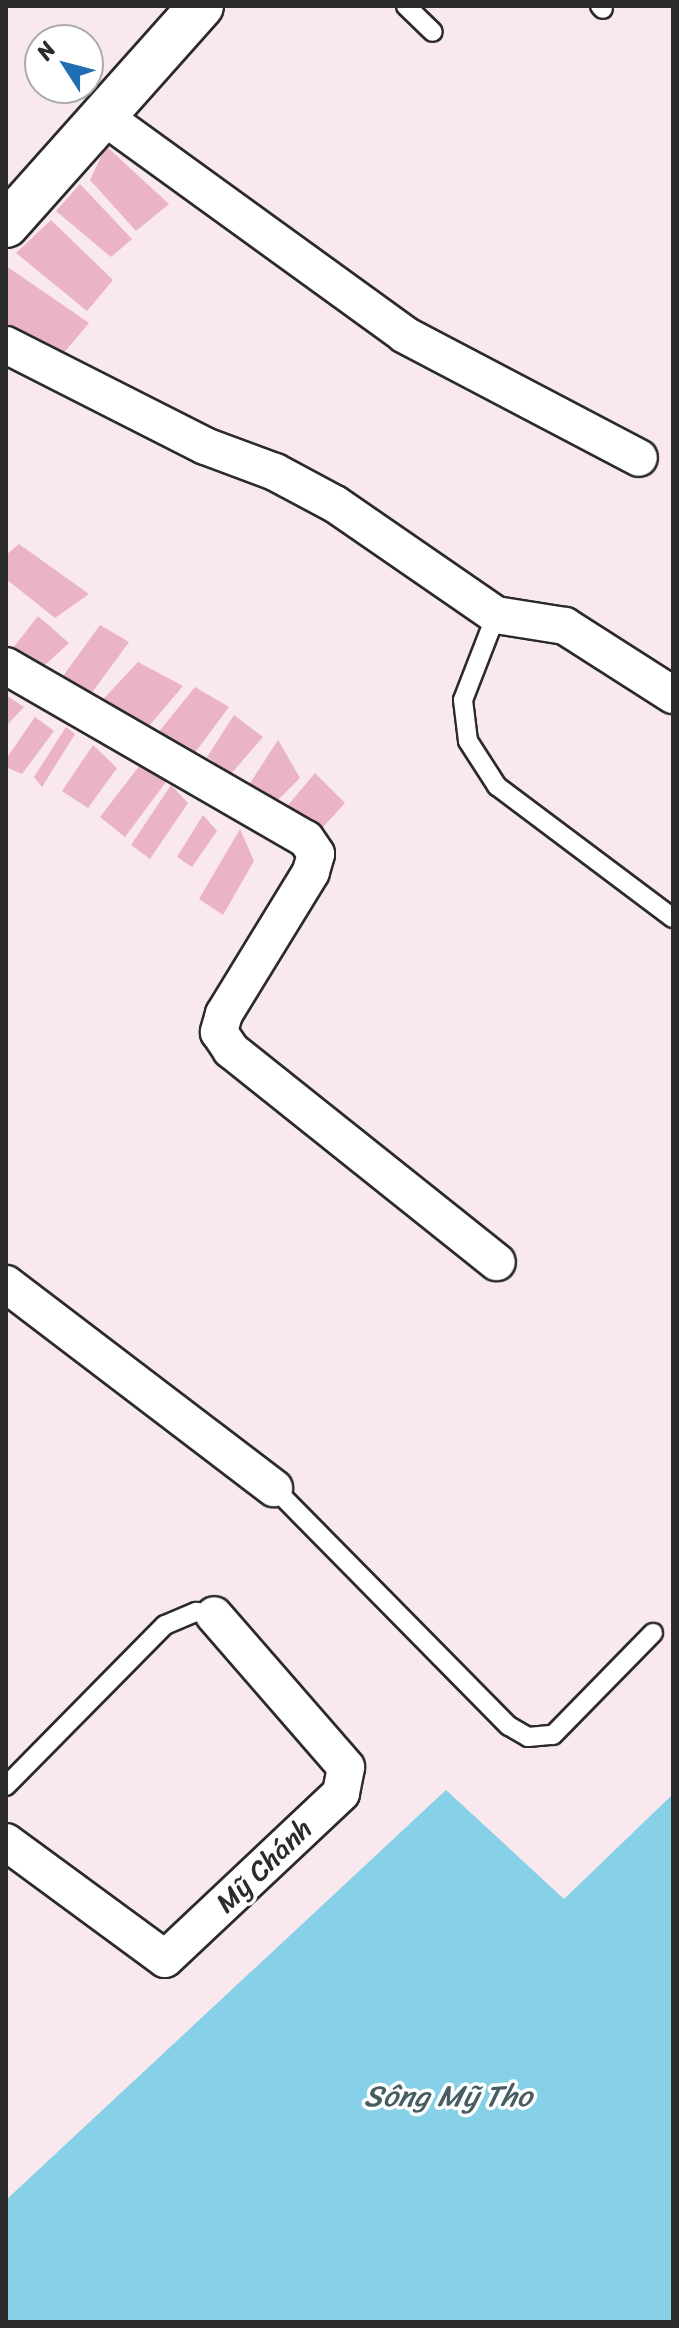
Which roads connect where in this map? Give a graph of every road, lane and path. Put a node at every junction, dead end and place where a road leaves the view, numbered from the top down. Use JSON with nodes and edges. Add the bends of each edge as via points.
{"nodes":[{"id":1,"x":201,"y":6,"type":"edge"},
{"id":2,"x":406,"y":6,"type":"edge"},
{"id":3,"x":433,"y":32,"type":"dead end"},
{"id":4,"x":103,"y":116,"type":"junction"},
{"id":5,"x":6,"y":225,"type":"edge"},
{"id":6,"x":6,"y":345,"type":"edge"},
{"id":7,"x":639,"y":458,"type":"dead end"},
{"id":8,"x":496,"y":615,"type":"junction"},
{"id":9,"x":6,"y":666,"type":"edge"},
{"id":10,"x":673,"y":695,"type":"edge"},
{"id":11,"x":673,"y":918,"type":"edge"},
{"id":12,"x":497,"y":1262,"type":"dead end"},
{"id":13,"x":6,"y":1284,"type":"edge"},
{"id":14,"x":274,"y":1488,"type":"joint"},
{"id":15,"x":214,"y":1615,"type":"joint"},
{"id":16,"x":653,"y":1633,"type":"dead end"},
{"id":17,"x":6,"y":1786,"type":"edge"},
{"id":18,"x":6,"y":1842,"type":"edge"}],
"edges":[{"from":1,"to":4,"type":"main road"},
{"from":2,"to":3,"type":"lane"},
{"from":4,"to":5,"type":"main road"},
{"from":4,"to":7,"type":"street","via":[[405,335]]},
{"from":6,"to":8,"type":"street","via":[[335,504]]},
{"from":8,"to":10,"type":"street","via":[[565,626]]},
{"from":8,"to":11,"type":"lane","via":[[463,700],[468,741],[497,786]]},
{"from":9,"to":12,"type":"street","via":[[306,839],[316,854],[311,872],[224,1014],[219,1032],[231,1050]]},
{"from":13,"to":14,"type":"street"},
{"from":14,"to":16,"type":"lane","via":[[509,1726],[528,1737],[553,1735]]},
{"from":15,"to":17,"type":"lane","via":[[196,1612],[165,1625]]},
{"from":15,"to":18,"type":"street","name":"Mỹ Chánh","via":[[346,1767],[341,1793],[165,1959]]}]}
